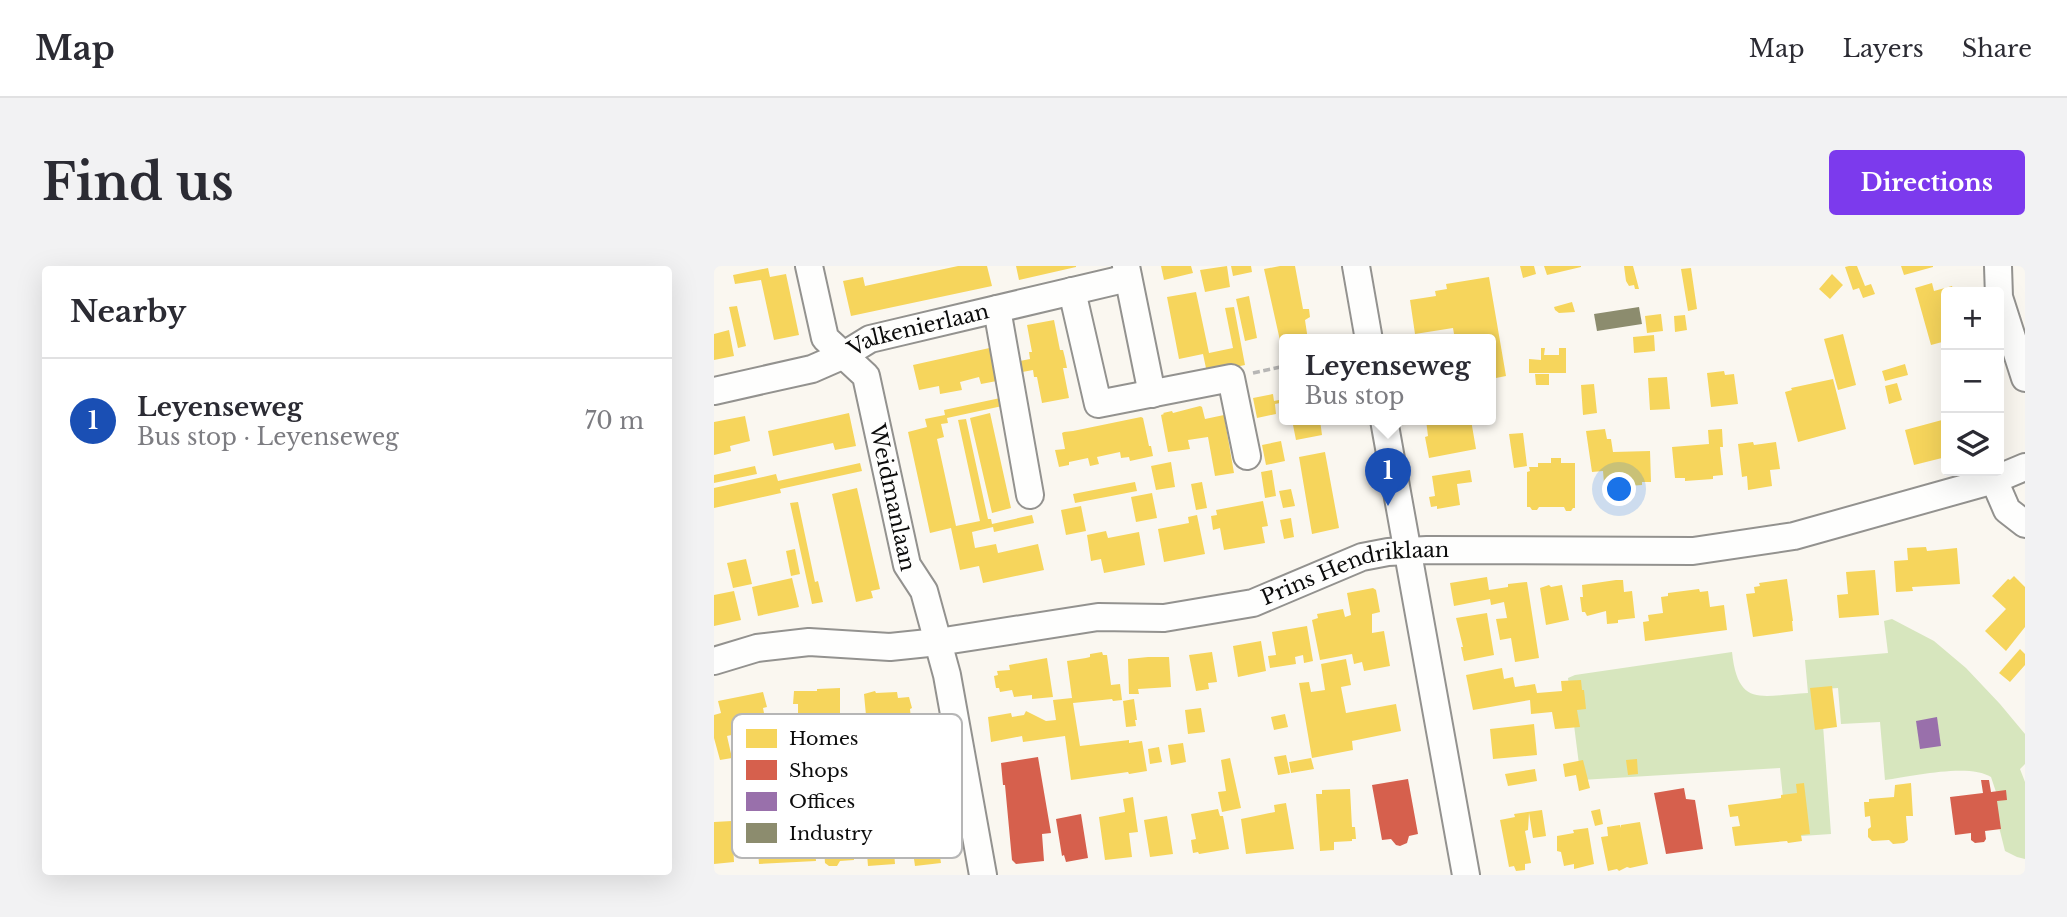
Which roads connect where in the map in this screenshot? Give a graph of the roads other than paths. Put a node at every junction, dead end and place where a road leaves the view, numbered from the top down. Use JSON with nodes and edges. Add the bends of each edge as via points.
{"nodes":[{"id":1,"x":809,"y":266,"type":"edge"},
{"id":2,"x":1356,"y":266,"type":"edge"},
{"id":3,"x":1998,"y":266,"type":"edge"},
{"id":4,"x":1127,"y":272,"type":"edge"},
{"id":5,"x":1072,"y":291,"type":"junction"},
{"id":6,"x":997,"y":309,"type":"junction"},
{"id":7,"x":1368,"y":334,"type":"edge"},
{"id":8,"x":844,"y":355,"type":"junction"},
{"id":9,"x":2025,"y":378,"type":"edge"},
{"id":10,"x":714,"y":391,"type":"edge"},
{"id":11,"x":1152,"y":394,"type":"junction"},
{"id":12,"x":1385,"y":425,"type":"edge"},
{"id":13,"x":1247,"y":456,"type":"dead end"},
{"id":14,"x":2025,"y":467,"type":"edge"},
{"id":15,"x":1994,"y":480,"type":"junction"},
{"id":16,"x":1030,"y":495,"type":"dead end"},
{"id":17,"x":2025,"y":524,"type":"edge"},
{"id":18,"x":1398,"y":551,"type":"junction"},
{"id":19,"x":938,"y":642,"type":"junction"},
{"id":20,"x":714,"y":661,"type":"edge"},
{"id":21,"x":954,"y":714,"type":"edge"},
{"id":22,"x":962,"y":758,"type":"edge"},
{"id":23,"x":983,"y":875,"type":"edge"},
{"id":24,"x":1466,"y":875,"type":"edge"}],
"edges":[{"from":1,"to":8,"type":"street","name":"Weidmanlaan","via":[[825,338]]},
{"from":2,"to":7,"type":"street"},
{"from":3,"to":9,"type":"street","via":[[1999,297]]},
{"from":4,"to":5,"type":"street","name":"Valkenierlaan"},
{"from":4,"to":11,"type":"street"},
{"from":5,"to":6,"type":"street","name":"Valkenierlaan"},
{"from":5,"to":11,"type":"street","via":[[1098,404]]},
{"from":6,"to":8,"type":"street","name":"Valkenierlaan","via":[[870,339]]},
{"from":6,"to":16,"type":"street"},
{"from":8,"to":10,"type":"street","name":"Valkenierlaan","via":[[812,369]]},
{"from":8,"to":19,"type":"street","name":"Weidmanlaan","via":[[866,376],[907,565],[924,591]]},
{"from":11,"to":13,"type":"street","via":[[1231,378]]},
{"from":12,"to":18,"type":"street"},
{"from":14,"to":15,"type":"street","name":"Prins Hendriklaan"},
{"from":15,"to":17,"type":"street","via":[[2007,510]]},
{"from":15,"to":18,"type":"street","name":"Prins Hendriklaan","via":[[1794,536],[1693,551]]},
{"from":18,"to":19,"type":"street","name":"Prins Hendriklaan","via":[[1362,557],[1252,603],[1164,618],[1098,617]]},
{"from":18,"to":24,"type":"street"},
{"from":19,"to":20,"type":"street","name":"Prins Hendriklaan","via":[[890,647],[809,642],[757,648]]},
{"from":19,"to":21,"type":"street","name":"Weidmanlaan"},
{"from":22,"to":23,"type":"street","name":"Weidmanlaan"}]}
